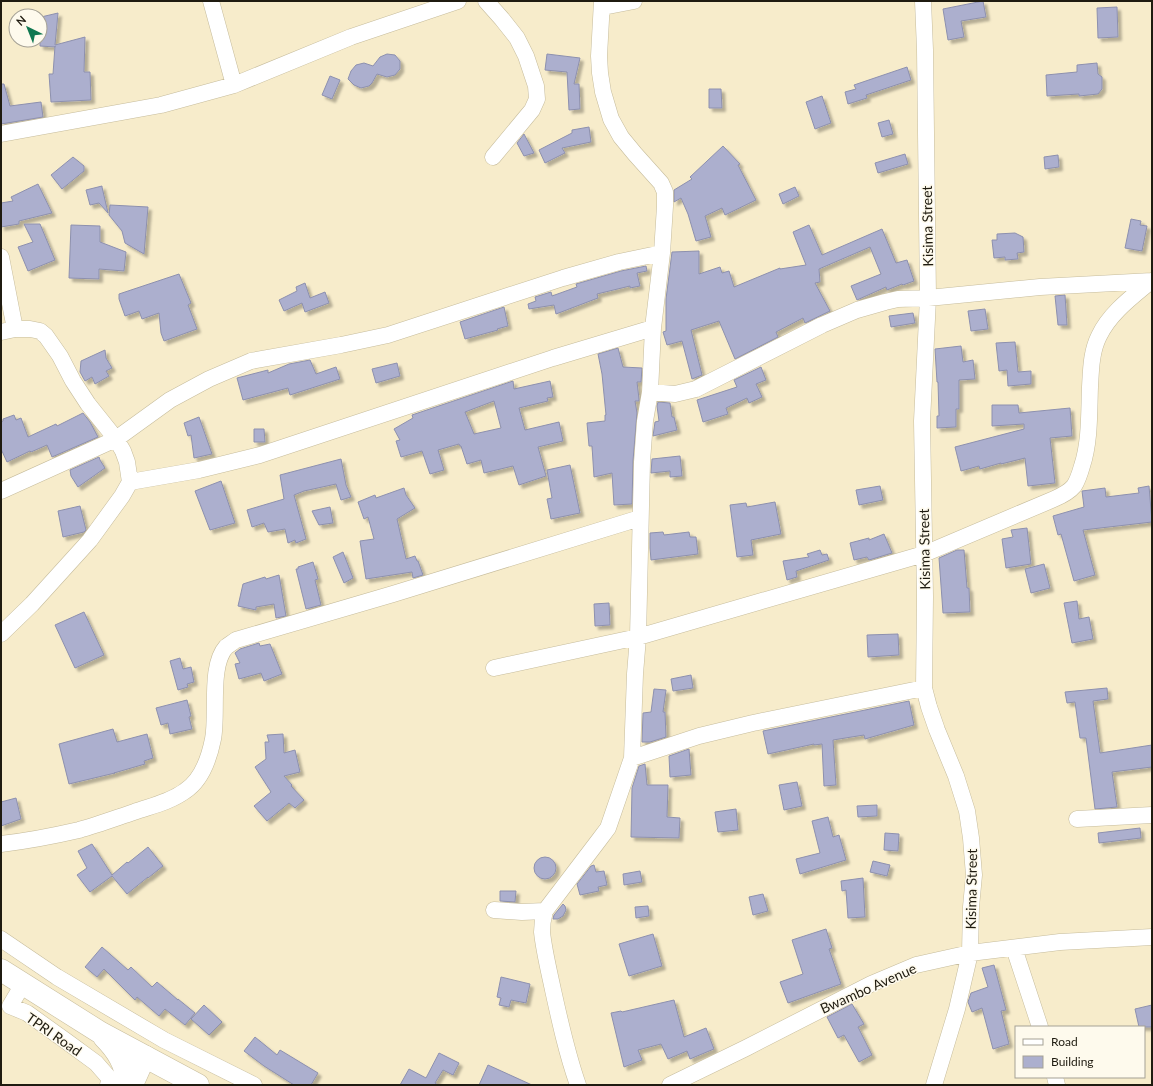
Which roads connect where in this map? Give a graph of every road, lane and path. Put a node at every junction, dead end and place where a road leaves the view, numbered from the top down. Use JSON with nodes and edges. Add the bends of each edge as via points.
{"nodes":[{"id":1,"x":211,"y":1,"type":"edge"},
{"id":2,"x":458,"y":1,"type":"edge"},
{"id":3,"x":486,"y":1,"type":"edge"},
{"id":4,"x":634,"y":1,"type":"edge"},
{"id":5,"x":923,"y":1,"type":"edge"},
{"id":6,"x":602,"y":4,"type":"edge"},
{"id":7,"x":234,"y":85,"type":"junction"},
{"id":8,"x":1,"y":134,"type":"edge"},
{"id":9,"x":493,"y":157,"type":"dead end"},
{"id":10,"x":662,"y":253,"type":"junction"},
{"id":11,"x":1,"y":257,"type":"edge"},
{"id":12,"x":1151,"y":281,"type":"edge"},
{"id":13,"x":928,"y":298,"type":"junction"},
{"id":14,"x":653,"y":328,"type":"junction"},
{"id":15,"x":8,"y":331,"type":"edge"},
{"id":16,"x":650,"y":392,"type":"junction"},
{"id":17,"x":116,"y":439,"type":"junction"},
{"id":18,"x":130,"y":482,"type":"junction"},
{"id":19,"x":1,"y":491,"type":"edge"},
{"id":20,"x":640,"y":518,"type":"junction"},
{"id":21,"x":924,"y":554,"type":"junction"},
{"id":22,"x":1,"y":634,"type":"edge"},
{"id":23,"x":638,"y":637,"type":"junction"},
{"id":24,"x":494,"y":668,"type":"dead end"},
{"id":25,"x":924,"y":688,"type":"junction"},
{"id":26,"x":632,"y":758,"type":"junction"},
{"id":27,"x":1152,"y":815,"type":"edge"},
{"id":28,"x":1077,"y":819,"type":"dead end"},
{"id":29,"x":1,"y":844,"type":"edge"},
{"id":30,"x":494,"y":910,"type":"dead end"},
{"id":31,"x":545,"y":911,"type":"junction"},
{"id":32,"x":1152,"y":937,"type":"edge"},
{"id":33,"x":1,"y":939,"type":"edge"},
{"id":34,"x":1014,"y":948,"type":"junction"},
{"id":35,"x":970,"y":953,"type":"junction"},
{"id":36,"x":1,"y":970,"type":"edge"},
{"id":37,"x":23,"y":984,"type":"junction"},
{"id":38,"x":1040,"y":1026,"type":"edge"},
{"id":39,"x":100,"y":1033,"type":"junction"},
{"id":40,"x":151,"y":1059,"type":"junction"},
{"id":41,"x":108,"y":1085,"type":"edge"},
{"id":42,"x":126,"y":1085,"type":"edge"},
{"id":43,"x":133,"y":1085,"type":"edge"},
{"id":44,"x":145,"y":1085,"type":"edge"},
{"id":45,"x":166,"y":1085,"type":"edge"},
{"id":46,"x":191,"y":1085,"type":"edge"},
{"id":47,"x":198,"y":1085,"type":"edge"},
{"id":48,"x":254,"y":1085,"type":"edge"},
{"id":49,"x":578,"y":1085,"type":"edge"},
{"id":50,"x":670,"y":1085,"type":"edge"},
{"id":51,"x":934,"y":1085,"type":"edge"}],
"edges":[{"from":1,"to":7,"type":"street"},
{"from":2,"to":7,"type":"street","via":[[351,37]]},
{"from":3,"to":9,"type":"street","via":[[517,38],[536,86],[537,99],[532,110]]},
{"from":4,"to":6,"type":"street"},
{"from":5,"to":13,"type":"street","name":"Kisima Street"},
{"from":6,"to":10,"type":"street","via":[[599,56],[603,92],[611,119],[621,137],[661,182],[665,192]]},
{"from":7,"to":8,"type":"street","via":[[161,105]]},
{"from":10,"to":14,"type":"street"},
{"from":10,"to":17,"type":"street","via":[[563,278],[388,335],[251,361],[209,379],[170,400]]},
{"from":11,"to":15,"type":"street"},
{"from":12,"to":13,"type":"street","via":[[1040,287]]},
{"from":12,"to":21,"type":"street","via":[[1128,299],[1110,318],[1099,336],[1093,353],[1090,377],[1086,454],[1073,487],[1054,499]]},
{"from":13,"to":16,"type":"street","via":[[898,299],[858,310],[822,325],[696,389],[675,394]]},
{"from":13,"to":21,"type":"street","name":"Kisima Street","via":[[922,421]]},
{"from":14,"to":16,"type":"street"},
{"from":14,"to":18,"type":"street","via":[[552,358],[260,455],[199,470]]},
{"from":15,"to":17,"type":"street","via":[[30,328],[46,336],[88,404]]},
{"from":16,"to":20,"type":"street","via":[[645,421]]},
{"from":17,"to":18,"type":"street","via":[[127,462]]},
{"from":17,"to":19,"type":"street"},
{"from":18,"to":22,"type":"street","via":[[90,540]]},
{"from":20,"to":23,"type":"street"},
{"from":20,"to":29,"type":"street","via":[[236,640],[226,648],[220,659],[215,682],[213,739],[206,765],[199,777],[185,791],[170,800],[80,829]]},
{"from":21,"to":23,"type":"street"},
{"from":21,"to":25,"type":"street","name":"Kisima Street"},
{"from":23,"to":24,"type":"street"},
{"from":23,"to":26,"type":"street"},
{"from":25,"to":26,"type":"street","via":[[752,722]]},
{"from":25,"to":35,"type":"street","name":"Kisima Street","via":[[928,707],[967,811],[974,875]]},
{"from":26,"to":31,"type":"street","via":[[608,828]]},
{"from":27,"to":28,"type":"street"},
{"from":30,"to":31,"type":"street"},
{"from":31,"to":49,"type":"street","via":[[542,931],[546,954]]},
{"from":32,"to":34,"type":"street","name":"Bwambo Avenue","via":[[1060,942]]},
{"from":33,"to":48,"type":"street","via":[[57,977],[164,1040]]},
{"from":34,"to":35,"type":"street","name":"Bwambo Avenue"},
{"from":34,"to":38,"type":"street"},
{"from":35,"to":50,"type":"street","name":"Bwambo Avenue","via":[[916,965],[871,984]]},
{"from":35,"to":51,"type":"street","name":"Kisima Street","via":[[957,1009]]},
{"from":36,"to":37,"type":"highway"},
{"from":37,"to":39,"type":"highway"},
{"from":37,"to":41,"type":"street","name":"TPRI Road","via":[[10,1006],[27,1013],[96,1063],[110,1079]]},
{"from":39,"to":40,"type":"highway"},
{"from":39,"to":42,"type":"highway","via":[[122,1060]]},
{"from":40,"to":43,"type":"main road"},
{"from":40,"to":44,"type":"main road"},
{"from":40,"to":47,"type":"highway"},
{"from":45,"to":46,"type":"highway"}]}
